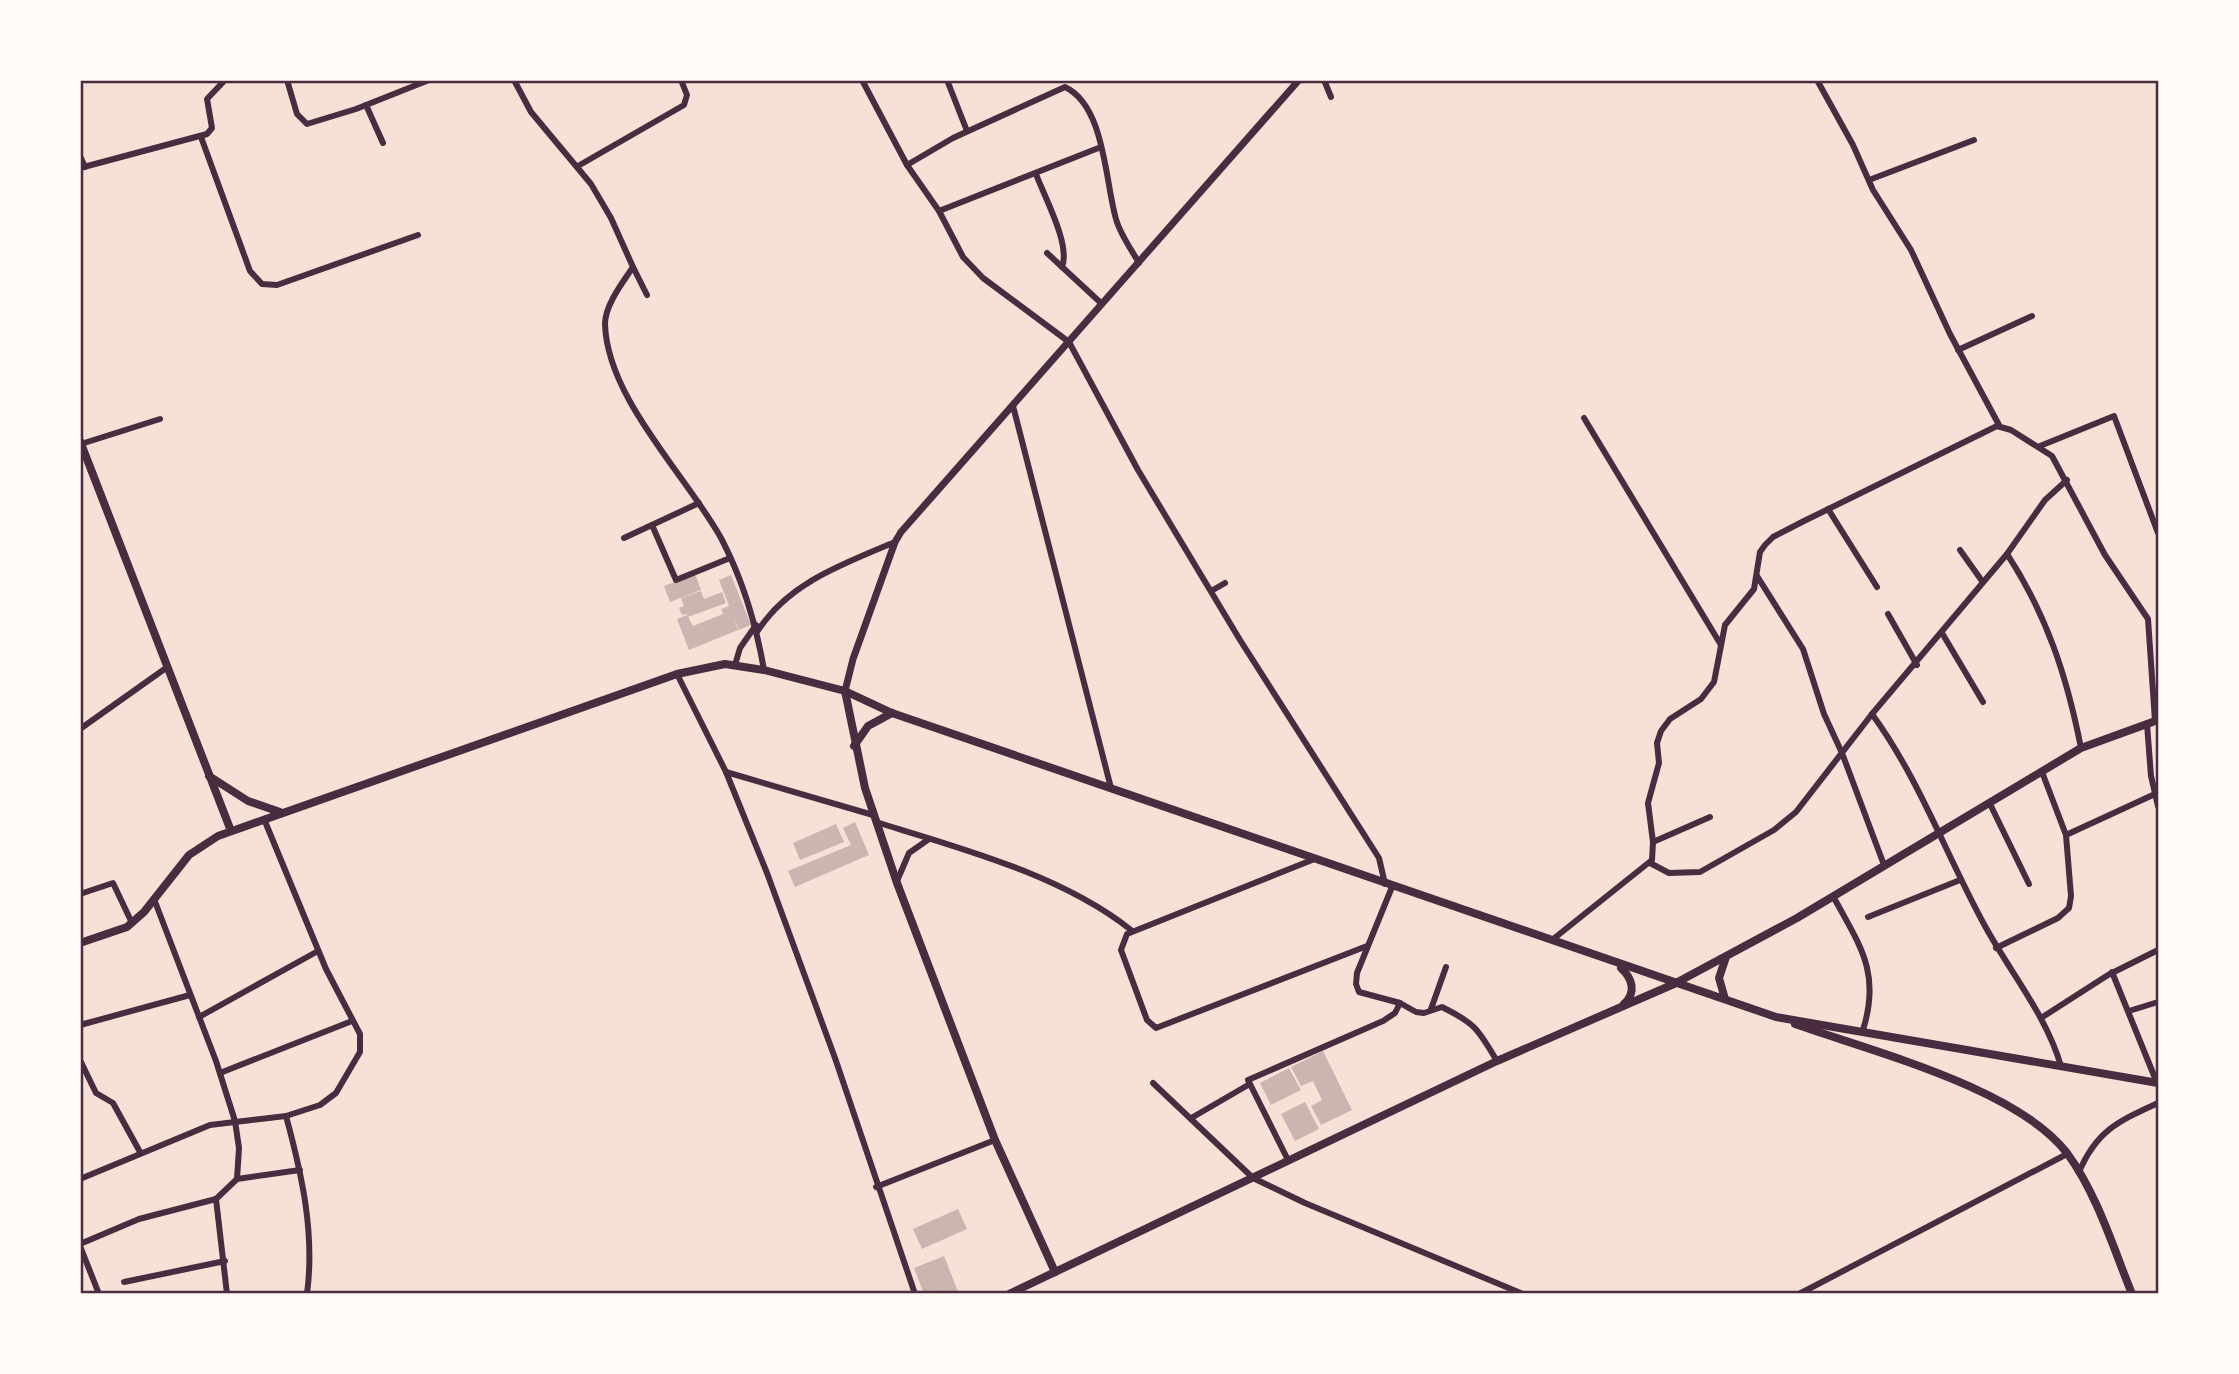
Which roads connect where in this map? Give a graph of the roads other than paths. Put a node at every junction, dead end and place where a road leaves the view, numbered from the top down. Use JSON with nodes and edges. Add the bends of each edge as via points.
{"nodes":[{"id":1,"x":225,"y":80,"type":"edge"},
{"id":2,"x":287,"y":80,"type":"edge"},
{"id":3,"x":429,"y":80,"type":"edge"},
{"id":4,"x":514,"y":80,"type":"edge"},
{"id":5,"x":681,"y":80,"type":"edge"},
{"id":6,"x":862,"y":80,"type":"edge"},
{"id":7,"x":947,"y":80,"type":"edge"},
{"id":8,"x":1299,"y":80,"type":"edge"},
{"id":9,"x":1324,"y":80,"type":"edge"},
{"id":10,"x":1817,"y":80,"type":"edge"},
{"id":11,"x":1331,"y":97,"type":"dead end"},
{"id":12,"x":366,"y":105,"type":"junction"},
{"id":13,"x":967,"y":131,"type":"junction"},
{"id":14,"x":201,"y":137,"type":"junction"},
{"id":15,"x":1974,"y":140,"type":"dead end"},
{"id":16,"x":383,"y":143,"type":"dead end"},
{"id":17,"x":1101,"y":147,"type":"junction"},
{"id":18,"x":80,"y":156,"type":"edge"},
{"id":19,"x":907,"y":164,"type":"junction"},
{"id":20,"x":578,"y":166,"type":"junction"},
{"id":21,"x":83,"y":167,"type":"edge"},
{"id":22,"x":1036,"y":174,"type":"junction"},
{"id":23,"x":1869,"y":180,"type":"junction"},
{"id":24,"x":939,"y":211,"type":"junction"},
{"id":25,"x":418,"y":235,"type":"dead end"},
{"id":26,"x":1047,"y":253,"type":"dead end"},
{"id":27,"x":1139,"y":263,"type":"junction"},
{"id":28,"x":633,"y":267,"type":"junction"},
{"id":29,"x":1062,"y":267,"type":"junction"},
{"id":30,"x":647,"y":295,"type":"dead end"},
{"id":31,"x":1102,"y":304,"type":"junction"},
{"id":32,"x":2032,"y":316,"type":"dead end"},
{"id":33,"x":1069,"y":342,"type":"junction"},
{"id":34,"x":1958,"y":350,"type":"junction"},
{"id":35,"x":1013,"y":406,"type":"junction"},
{"id":36,"x":1584,"y":418,"type":"dead end"},
{"id":37,"x":160,"y":419,"type":"dead end"},
{"id":38,"x":2000,"y":425,"type":"junction"},
{"id":39,"x":81,"y":442,"type":"edge"},
{"id":40,"x":2040,"y":446,"type":"junction"},
{"id":41,"x":2067,"y":480,"type":"junction"},
{"id":42,"x":699,"y":503,"type":"junction"},
{"id":43,"x":1828,"y":509,"type":"junction"},
{"id":44,"x":652,"y":525,"type":"junction"},
{"id":45,"x":2158,"y":533,"type":"edge"},
{"id":46,"x":624,"y":538,"type":"dead end"},
{"id":47,"x":895,"y":542,"type":"junction"},
{"id":48,"x":1959,"y":550,"type":"dead end"},
{"id":49,"x":2007,"y":554,"type":"junction"},
{"id":50,"x":730,"y":558,"type":"junction"},
{"id":51,"x":1756,"y":574,"type":"junction"},
{"id":52,"x":1982,"y":581,"type":"junction"},
{"id":53,"x":1225,"y":583,"type":"dead end"},
{"id":54,"x":1877,"y":587,"type":"dead end"},
{"id":55,"x":1213,"y":590,"type":"junction"},
{"id":56,"x":1888,"y":614,"type":"dead end"},
{"id":57,"x":2158,"y":622,"type":"edge"},
{"id":58,"x":2149,"y":624,"type":"junction"},
{"id":59,"x":756,"y":628,"type":"junction"},
{"id":60,"x":1942,"y":633,"type":"junction"},
{"id":61,"x":1721,"y":645,"type":"junction"},
{"id":62,"x":735,"y":665,"type":"junction"},
{"id":63,"x":1917,"y":665,"type":"junction"},
{"id":64,"x":166,"y":668,"type":"junction"},
{"id":65,"x":764,"y":670,"type":"junction"},
{"id":66,"x":677,"y":674,"type":"junction"},
{"id":67,"x":845,"y":691,"type":"junction"},
{"id":68,"x":1983,"y":702,"type":"dead end"},
{"id":69,"x":892,"y":713,"type":"junction"},
{"id":70,"x":1872,"y":714,"type":"junction"},
{"id":71,"x":2154,"y":722,"type":"edge"},
{"id":72,"x":80,"y":729,"type":"edge"},
{"id":73,"x":854,"y":746,"type":"junction"},
{"id":74,"x":2081,"y":748,"type":"junction"},
{"id":75,"x":1842,"y":753,"type":"junction"},
{"id":76,"x":726,"y":772,"type":"junction"},
{"id":77,"x":2042,"y":772,"type":"junction"},
{"id":78,"x":209,"y":776,"type":"junction"},
{"id":79,"x":1111,"y":788,"type":"junction"},
{"id":80,"x":2155,"y":793,"type":"junction"},
{"id":81,"x":1990,"y":804,"type":"junction"},
{"id":82,"x":2158,"y":806,"type":"edge"},
{"id":83,"x":282,"y":812,"type":"junction"},
{"id":84,"x":1710,"y":817,"type":"dead end"},
{"id":85,"x":874,"y":818,"type":"junction"},
{"id":86,"x":264,"y":819,"type":"junction"},
{"id":87,"x":231,"y":831,"type":"junction"},
{"id":88,"x":1940,"y":833,"type":"junction"},
{"id":89,"x":2066,"y":835,"type":"junction"},
{"id":90,"x":929,"y":839,"type":"junction"},
{"id":91,"x":1653,"y":842,"type":"junction"},
{"id":92,"x":1312,"y":860,"type":"junction"},
{"id":93,"x":1650,"y":863,"type":"junction"},
{"id":94,"x":1884,"y":865,"type":"junction"},
{"id":95,"x":1960,"y":880,"type":"junction"},
{"id":96,"x":897,"y":883,"type":"junction"},
{"id":97,"x":2029,"y":884,"type":"dead end"},
{"id":98,"x":1388,"y":886,"type":"junction"},
{"id":99,"x":80,"y":894,"type":"edge"},
{"id":100,"x":1833,"y":896,"type":"junction"},
{"id":101,"x":154,"y":899,"type":"junction"},
{"id":102,"x":1868,"y":917,"type":"dead end"},
{"id":103,"x":132,"y":923,"type":"junction"},
{"id":104,"x":1131,"y":930,"type":"junction"},
{"id":105,"x":1552,"y":940,"type":"junction"},
{"id":106,"x":80,"y":943,"type":"edge"},
{"id":107,"x":1367,"y":946,"type":"junction"},
{"id":108,"x":1996,"y":948,"type":"junction"},
{"id":109,"x":2158,"y":950,"type":"edge"},
{"id":110,"x":318,"y":951,"type":"junction"},
{"id":111,"x":1726,"y":957,"type":"junction"},
{"id":112,"x":1617,"y":964,"type":"junction"},
{"id":113,"x":1446,"y":967,"type":"dead end"},
{"id":114,"x":2112,"y":972,"type":"junction"},
{"id":115,"x":1674,"y":984,"type":"junction"},
{"id":116,"x":190,"y":995,"type":"junction"},
{"id":117,"x":1725,"y":999,"type":"junction"},
{"id":118,"x":2158,"y":1002,"type":"edge"},
{"id":119,"x":1401,"y":1003,"type":"junction"},
{"id":120,"x":1619,"y":1008,"type":"junction"},
{"id":121,"x":1431,"y":1009,"type":"junction"},
{"id":122,"x":2129,"y":1011,"type":"junction"},
{"id":123,"x":199,"y":1017,"type":"junction"},
{"id":124,"x":1776,"y":1017,"type":"junction"},
{"id":125,"x":2040,"y":1018,"type":"junction"},
{"id":126,"x":352,"y":1021,"type":"junction"},
{"id":127,"x":80,"y":1025,"type":"edge"},
{"id":128,"x":1863,"y":1030,"type":"junction"},
{"id":129,"x":80,"y":1060,"type":"edge"},
{"id":130,"x":1497,"y":1061,"type":"junction"},
{"id":131,"x":2061,"y":1066,"type":"junction"},
{"id":132,"x":220,"y":1073,"type":"junction"},
{"id":133,"x":1153,"y":1083,"type":"dead end"},
{"id":134,"x":2158,"y":1083,"type":"edge"},
{"id":135,"x":1248,"y":1085,"type":"junction"},
{"id":136,"x":2158,"y":1103,"type":"edge"},
{"id":137,"x":286,"y":1116,"type":"junction"},
{"id":138,"x":1193,"y":1117,"type":"junction"},
{"id":139,"x":235,"y":1121,"type":"junction"},
{"id":140,"x":995,"y":1140,"type":"junction"},
{"id":141,"x":140,"y":1152,"type":"junction"},
{"id":142,"x":2067,"y":1154,"type":"junction"},
{"id":143,"x":1288,"y":1160,"type":"junction"},
{"id":144,"x":300,"y":1170,"type":"junction"},
{"id":145,"x":2079,"y":1172,"type":"junction"},
{"id":146,"x":1253,"y":1178,"type":"junction"},
{"id":147,"x":80,"y":1179,"type":"edge"},
{"id":148,"x":237,"y":1179,"type":"junction"},
{"id":149,"x":876,"y":1187,"type":"junction"},
{"id":150,"x":216,"y":1199,"type":"junction"},
{"id":151,"x":80,"y":1245,"type":"edge"},
{"id":152,"x":225,"y":1261,"type":"junction"},
{"id":153,"x":1055,"y":1272,"type":"junction"},
{"id":154,"x":124,"y":1282,"type":"dead end"},
{"id":155,"x":99,"y":1293,"type":"edge"},
{"id":156,"x":227,"y":1293,"type":"edge"},
{"id":157,"x":307,"y":1293,"type":"edge"},
{"id":158,"x":915,"y":1293,"type":"edge"},
{"id":159,"x":1009,"y":1293,"type":"edge"},
{"id":160,"x":1523,"y":1293,"type":"edge"},
{"id":161,"x":1800,"y":1293,"type":"edge"},
{"id":162,"x":2132,"y":1293,"type":"edge"}],
"edges":[{"from":1,"to":14,"type":"street","via":[[209,93],[212,128]]},
{"from":2,"to":12,"type":"street","via":[[297,114],[307,124]]},
{"from":3,"to":12,"type":"street"},
{"from":4,"to":20,"type":"street","via":[[531,112]]},
{"from":5,"to":20,"type":"street","via":[[687,95],[684,105]]},
{"from":6,"to":19,"type":"street"},
{"from":7,"to":13,"type":"street"},
{"from":8,"to":27,"type":"street"},
{"from":9,"to":11,"type":"street"},
{"from":10,"to":23,"type":"street"},
{"from":12,"to":16,"type":"street"},
{"from":13,"to":17,"type":"street","via":[[1065,87],[1086,103]]},
{"from":13,"to":19,"type":"street"},
{"from":14,"to":21,"type":"street"},
{"from":14,"to":25,"type":"street","via":[[250,271],[262,285],[277,285]]},
{"from":15,"to":23,"type":"street"},
{"from":17,"to":22,"type":"street"},
{"from":17,"to":27,"type":"street","via":[[1116,221]]},
{"from":18,"to":21,"type":"street"},
{"from":19,"to":24,"type":"street"},
{"from":20,"to":28,"type":"street","via":[[611,218]]},
{"from":22,"to":24,"type":"street"},
{"from":22,"to":29,"type":"street","via":[[1062,240]]},
{"from":23,"to":34,"type":"street","via":[[1910,250]]},
{"from":24,"to":33,"type":"street","via":[[963,257],[983,278]]},
{"from":26,"to":29,"type":"street"},
{"from":27,"to":31,"type":"street"},
{"from":28,"to":30,"type":"street"},
{"from":28,"to":42,"type":"street","via":[[608,310],[609,345],[634,412]]},
{"from":29,"to":31,"type":"street"},
{"from":31,"to":33,"type":"street"},
{"from":32,"to":34,"type":"street"},
{"from":33,"to":35,"type":"street"},
{"from":33,"to":55,"type":"street","via":[[1138,470]]},
{"from":34,"to":38,"type":"street"},
{"from":35,"to":47,"type":"street"},
{"from":35,"to":79,"type":"street"},
{"from":36,"to":61,"type":"street"},
{"from":37,"to":39,"type":"street"},
{"from":38,"to":40,"type":"street"},
{"from":38,"to":43,"type":"street"},
{"from":39,"to":64,"type":"main road"},
{"from":40,"to":41,"type":"street"},
{"from":40,"to":45,"type":"street","via":[[2114,416]]},
{"from":41,"to":49,"type":"street","via":[[2045,500]]},
{"from":41,"to":58,"type":"street","via":[[2105,555]]},
{"from":42,"to":44,"type":"street"},
{"from":42,"to":50,"type":"street"},
{"from":43,"to":51,"type":"street","via":[[1773,537],[1760,552]]},
{"from":43,"to":54,"type":"street"},
{"from":44,"to":46,"type":"street"},
{"from":44,"to":50,"type":"street","via":[[676,579]]},
{"from":47,"to":59,"type":"street","via":[[797,589]]},
{"from":47,"to":67,"type":"street"},
{"from":48,"to":52,"type":"street"},
{"from":49,"to":52,"type":"street"},
{"from":49,"to":74,"type":"street","via":[[2030,590],[2055,645]]},
{"from":50,"to":59,"type":"street"},
{"from":51,"to":61,"type":"street","via":[[1754,589],[1725,625]]},
{"from":51,"to":75,"type":"street","via":[[1803,649]]},
{"from":52,"to":60,"type":"street"},
{"from":53,"to":55,"type":"street"},
{"from":55,"to":98,"type":"street","via":[[1379,858]]},
{"from":56,"to":63,"type":"street"},
{"from":57,"to":58,"type":"street"},
{"from":58,"to":71,"type":"street"},
{"from":59,"to":62,"type":"street","via":[[740,648]]},
{"from":59,"to":65,"type":"street"},
{"from":60,"to":63,"type":"street"},
{"from":60,"to":68,"type":"street"},
{"from":61,"to":91,"type":"street","via":[[1711,688],[1670,719],[1658,739],[1658,763],[1648,803]]},
{"from":62,"to":65,"type":"main road"},
{"from":62,"to":66,"type":"main road"},
{"from":63,"to":70,"type":"street"},
{"from":64,"to":72,"type":"street"},
{"from":64,"to":78,"type":"main road"},
{"from":65,"to":67,"type":"main road"},
{"from":66,"to":76,"type":"street"},
{"from":66,"to":83,"type":"main road"},
{"from":67,"to":69,"type":"main road"},
{"from":67,"to":73,"type":"main road"},
{"from":69,"to":73,"type":"main road","via":[[868,726]]},
{"from":69,"to":79,"type":"main road"},
{"from":70,"to":75,"type":"street"},
{"from":70,"to":88,"type":"street","via":[[1905,764]]},
{"from":71,"to":74,"type":"main road"},
{"from":71,"to":80,"type":"street"},
{"from":73,"to":85,"type":"main road"},
{"from":74,"to":77,"type":"main road"},
{"from":75,"to":93,"type":"street","via":[[1796,812],[1733,855],[1683,874]]},
{"from":75,"to":94,"type":"street"},
{"from":76,"to":85,"type":"street"},
{"from":76,"to":149,"type":"street","via":[[826,1033]]},
{"from":77,"to":81,"type":"main road"},
{"from":77,"to":89,"type":"street"},
{"from":78,"to":83,"type":"main road","via":[[248,801]]},
{"from":78,"to":87,"type":"main road"},
{"from":79,"to":92,"type":"main road"},
{"from":80,"to":82,"type":"street"},
{"from":80,"to":89,"type":"street"},
{"from":81,"to":88,"type":"main road"},
{"from":81,"to":97,"type":"street"},
{"from":83,"to":86,"type":"main road"},
{"from":84,"to":91,"type":"street"},
{"from":85,"to":90,"type":"street"},
{"from":85,"to":96,"type":"main road"},
{"from":86,"to":87,"type":"main road"},
{"from":86,"to":110,"type":"street"},
{"from":87,"to":101,"type":"main road","via":[[189,855]]},
{"from":88,"to":94,"type":"main road"},
{"from":88,"to":95,"type":"street"},
{"from":89,"to":108,"type":"street","via":[[2069,908]]},
{"from":90,"to":96,"type":"street","via":[[909,853]]},
{"from":90,"to":104,"type":"street","via":[[1067,889]]},
{"from":91,"to":93,"type":"street"},
{"from":92,"to":98,"type":"main road"},
{"from":92,"to":104,"type":"street"},
{"from":93,"to":105,"type":"street"},
{"from":94,"to":100,"type":"main road"},
{"from":95,"to":102,"type":"street"},
{"from":95,"to":108,"type":"street"},
{"from":96,"to":140,"type":"main road"},
{"from":98,"to":105,"type":"main road"},
{"from":98,"to":107,"type":"street"},
{"from":99,"to":103,"type":"street","via":[[113,883]]},
{"from":100,"to":111,"type":"main road"},
{"from":100,"to":128,"type":"street","via":[[1870,968],[1872,998]]},
{"from":101,"to":103,"type":"main road"},
{"from":101,"to":116,"type":"street"},
{"from":103,"to":106,"type":"main road","via":[[114,934]]},
{"from":104,"to":107,"type":"street","via":[[1121,950],[1153,1028]]},
{"from":105,"to":112,"type":"main road"},
{"from":107,"to":119,"type":"street","via":[[1356,980],[1359,992]]},
{"from":108,"to":125,"type":"street"},
{"from":109,"to":114,"type":"street"},
{"from":110,"to":123,"type":"street"},
{"from":110,"to":126,"type":"street"},
{"from":111,"to":115,"type":"main road"},
{"from":111,"to":117,"type":"main road","via":[[1719,978]]},
{"from":112,"to":115,"type":"main road"},
{"from":112,"to":120,"type":"main road","via":[[1632,985],[1629,999]]},
{"from":113,"to":121,"type":"street"},
{"from":114,"to":122,"type":"street"},
{"from":114,"to":125,"type":"street"},
{"from":115,"to":117,"type":"main road"},
{"from":115,"to":120,"type":"main road"},
{"from":116,"to":123,"type":"street"},
{"from":116,"to":127,"type":"street"},
{"from":117,"to":124,"type":"main road"},
{"from":118,"to":122,"type":"street"},
{"from":119,"to":121,"type":"street","via":[[1416,1012]]},
{"from":119,"to":135,"type":"street","via":[[1383,1021],[1254,1076]]},
{"from":120,"to":130,"type":"main road"},
{"from":121,"to":130,"type":"street","via":[[1442,1007],[1473,1023]]},
{"from":122,"to":134,"type":"street"},
{"from":123,"to":132,"type":"street"},
{"from":124,"to":128,"type":"main road"},
{"from":124,"to":142,"type":"main road","via":[[2011,1105]]},
{"from":125,"to":131,"type":"street"},
{"from":126,"to":132,"type":"street"},
{"from":126,"to":137,"type":"street","via":[[362,1045],[336,1093],[320,1105]]},
{"from":128,"to":131,"type":"main road"},
{"from":129,"to":141,"type":"street","via":[[96,1093],[113,1104]]},
{"from":130,"to":143,"type":"main road"},
{"from":131,"to":134,"type":"main road"},
{"from":132,"to":139,"type":"street"},
{"from":133,"to":138,"type":"street"},
{"from":135,"to":138,"type":"street"},
{"from":135,"to":143,"type":"street"},
{"from":136,"to":145,"type":"street","via":[[2101,1134]]},
{"from":137,"to":139,"type":"street"},
{"from":137,"to":144,"type":"street"},
{"from":138,"to":146,"type":"street"},
{"from":139,"to":141,"type":"street","via":[[202,1128]]},
{"from":139,"to":148,"type":"street"},
{"from":140,"to":149,"type":"street"},
{"from":140,"to":153,"type":"main road"},
{"from":141,"to":147,"type":"street"},
{"from":142,"to":145,"type":"main road"},
{"from":142,"to":161,"type":"street"},
{"from":143,"to":146,"type":"main road"},
{"from":144,"to":148,"type":"street"},
{"from":144,"to":157,"type":"street","via":[[312,1248]]},
{"from":145,"to":162,"type":"main road"},
{"from":146,"to":153,"type":"main road"},
{"from":146,"to":160,"type":"street"},
{"from":148,"to":150,"type":"street"},
{"from":149,"to":158,"type":"street"},
{"from":150,"to":151,"type":"street","via":[[139,1219]]},
{"from":150,"to":152,"type":"street"},
{"from":151,"to":155,"type":"street"},
{"from":152,"to":154,"type":"street"},
{"from":152,"to":156,"type":"street"},
{"from":153,"to":159,"type":"main road"}]}
